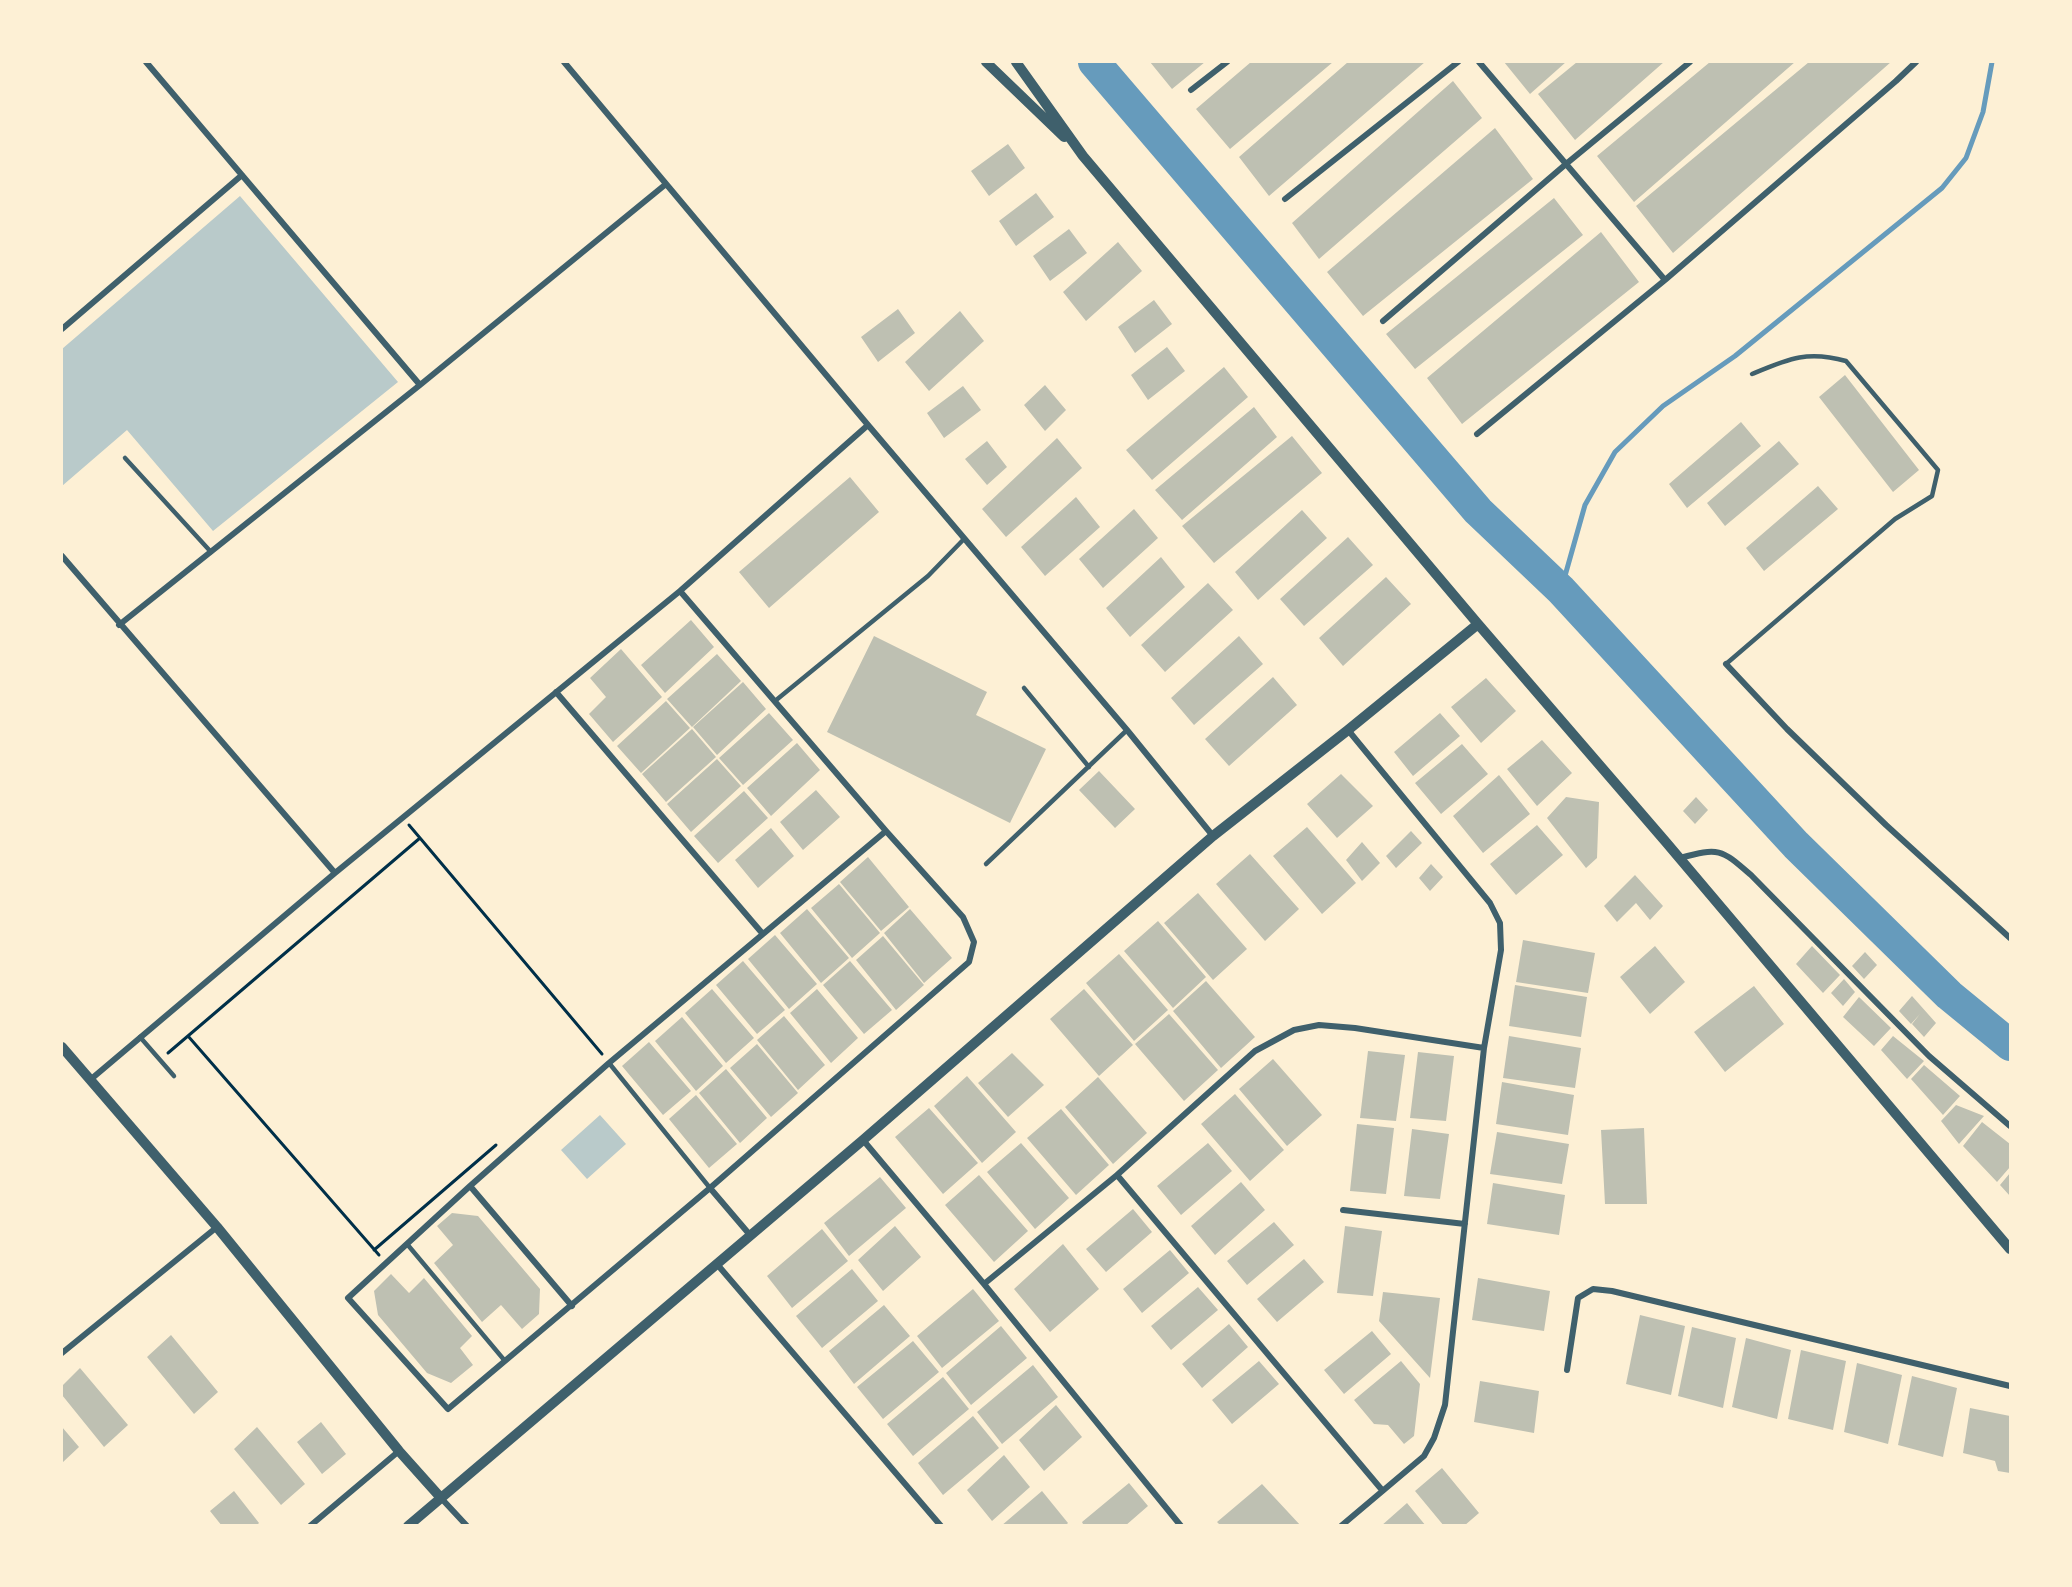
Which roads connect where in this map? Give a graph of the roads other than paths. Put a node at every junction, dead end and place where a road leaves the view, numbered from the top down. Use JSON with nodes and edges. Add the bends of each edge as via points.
{"nodes":[{"id":1,"x":146,"y":62,"type":"edge"},
{"id":2,"x":564,"y":62,"type":"edge"},
{"id":3,"x":986,"y":62,"type":"edge"},
{"id":4,"x":1016,"y":62,"type":"edge"},
{"id":5,"x":1227,"y":62,"type":"edge"},
{"id":6,"x":1458,"y":62,"type":"edge"},
{"id":7,"x":1479,"y":62,"type":"edge"},
{"id":8,"x":1690,"y":62,"type":"edge"},
{"id":9,"x":1916,"y":62,"type":"edge"},
{"id":10,"x":1191,"y":90,"type":"dead end"},
{"id":11,"x":1083,"y":156,"type":"junction"},
{"id":12,"x":1566,"y":164,"type":"junction"},
{"id":13,"x":242,"y":175,"type":"junction"},
{"id":14,"x":666,"y":184,"type":"junction"},
{"id":15,"x":1285,"y":199,"type":"dead end"},
{"id":16,"x":1665,"y":280,"type":"junction"},
{"id":17,"x":1383,"y":321,"type":"dead end"},
{"id":18,"x":62,"y":329,"type":"edge"},
{"id":19,"x":1752,"y":374,"type":"dead end"},
{"id":20,"x":420,"y":385,"type":"junction"},
{"id":21,"x":868,"y":425,"type":"junction"},
{"id":22,"x":1477,"y":434,"type":"dead end"},
{"id":23,"x":125,"y":459,"type":"dead end"},
{"id":24,"x":964,"y":539,"type":"junction"},
{"id":25,"x":211,"y":552,"type":"junction"},
{"id":26,"x":62,"y":556,"type":"edge"},
{"id":27,"x":680,"y":591,"type":"junction"},
{"id":28,"x":1478,"y":624,"type":"junction"},
{"id":29,"x":119,"y":625,"type":"junction"},
{"id":30,"x":1726,"y":664,"type":"joint"},
{"id":31,"x":1024,"y":688,"type":"dead end"},
{"id":32,"x":556,"y":692,"type":"junction"},
{"id":33,"x":775,"y":701,"type":"junction"},
{"id":34,"x":1127,"y":730,"type":"junction"},
{"id":35,"x":1348,"y":730,"type":"junction"},
{"id":36,"x":1089,"y":767,"type":"junction"},
{"id":37,"x":886,"y":831,"type":"junction"},
{"id":38,"x":1213,"y":836,"type":"junction"},
{"id":39,"x":1680,"y":858,"type":"junction"},
{"id":40,"x":986,"y":864,"type":"dead end"},
{"id":41,"x":335,"y":873,"type":"junction"},
{"id":42,"x":762,"y":933,"type":"junction"},
{"id":43,"x":2010,"y":938,"type":"edge"},
{"id":44,"x":140,"y":1037,"type":"junction"},
{"id":45,"x":62,"y":1047,"type":"edge"},
{"id":46,"x":1484,"y":1048,"type":"junction"},
{"id":47,"x":609,"y":1063,"type":"junction"},
{"id":48,"x":174,"y":1076,"type":"dead end"},
{"id":49,"x":90,"y":1080,"type":"junction"},
{"id":50,"x":2010,"y":1126,"type":"edge"},
{"id":51,"x":863,"y":1140,"type":"junction"},
{"id":52,"x":1117,"y":1175,"type":"junction"},
{"id":53,"x":470,"y":1186,"type":"junction"},
{"id":54,"x":710,"y":1188,"type":"junction"},
{"id":55,"x":1343,"y":1210,"type":"dead end"},
{"id":56,"x":1465,"y":1224,"type":"junction"},
{"id":57,"x":217,"y":1227,"type":"junction"},
{"id":58,"x":750,"y":1235,"type":"junction"},
{"id":59,"x":406,"y":1244,"type":"junction"},
{"id":60,"x":2010,"y":1248,"type":"edge"},
{"id":61,"x":716,"y":1263,"type":"junction"},
{"id":62,"x":984,"y":1284,"type":"junction"},
{"id":63,"x":572,"y":1306,"type":"junction"},
{"id":64,"x":62,"y":1353,"type":"edge"},
{"id":65,"x":505,"y":1361,"type":"junction"},
{"id":66,"x":1567,"y":1370,"type":"dead end"},
{"id":67,"x":2010,"y":1386,"type":"edge"},
{"id":68,"x":399,"y":1451,"type":"junction"},
{"id":69,"x":1382,"y":1490,"type":"junction"},
{"id":70,"x":441,"y":1498,"type":"junction"},
{"id":71,"x":310,"y":1526,"type":"edge"},
{"id":72,"x":408,"y":1526,"type":"edge"},
{"id":73,"x":467,"y":1526,"type":"edge"},
{"id":74,"x":941,"y":1526,"type":"edge"},
{"id":75,"x":1180,"y":1526,"type":"edge"},
{"id":76,"x":1341,"y":1526,"type":"edge"}],
"edges":[{"from":1,"to":13,"type":"street"},
{"from":2,"to":14,"type":"street"},
{"from":3,"to":11,"type":"street"},
{"from":4,"to":11,"type":"street"},
{"from":5,"to":10,"type":"street"},
{"from":6,"to":15,"type":"street"},
{"from":7,"to":12,"type":"street"},
{"from":8,"to":12,"type":"street"},
{"from":9,"to":16,"type":"street"},
{"from":11,"to":28,"type":"street"},
{"from":12,"to":16,"type":"street"},
{"from":12,"to":17,"type":"street"},
{"from":13,"to":18,"type":"street"},
{"from":13,"to":20,"type":"street"},
{"from":14,"to":20,"type":"street"},
{"from":14,"to":21,"type":"street"},
{"from":16,"to":22,"type":"street"},
{"from":19,"to":30,"type":"lane","via":[[1807,355],[1846,360],[1938,470],[1932,496],[1895,519]]},
{"from":20,"to":25,"type":"street"},
{"from":21,"to":24,"type":"street"},
{"from":21,"to":27,"type":"street"},
{"from":23,"to":25,"type":"lane"},
{"from":24,"to":33,"type":"lane","via":[[928,576]]},
{"from":24,"to":34,"type":"street"},
{"from":25,"to":29,"type":"street"},
{"from":26,"to":29,"type":"street"},
{"from":27,"to":32,"type":"street"},
{"from":27,"to":33,"type":"street"},
{"from":28,"to":35,"type":"street"},
{"from":28,"to":39,"type":"street"},
{"from":29,"to":41,"type":"street"},
{"from":30,"to":43,"type":"street","via":[[1787,729]]},
{"from":31,"to":36,"type":"lane"},
{"from":32,"to":41,"type":"street"},
{"from":32,"to":42,"type":"street"},
{"from":33,"to":37,"type":"street"},
{"from":34,"to":36,"type":"lane"},
{"from":34,"to":38,"type":"street"},
{"from":35,"to":38,"type":"street"},
{"from":35,"to":46,"type":"street","via":[[1490,903],[1500,923],[1501,950]]},
{"from":36,"to":40,"type":"lane"},
{"from":37,"to":42,"type":"street"},
{"from":37,"to":54,"type":"street","via":[[963,917],[974,942],[969,962]]},
{"from":38,"to":51,"type":"street"},
{"from":39,"to":50,"type":"street","via":[[1711,850],[1731,857],[1929,1056]]},
{"from":39,"to":60,"type":"street"},
{"from":41,"to":44,"type":"street"},
{"from":42,"to":47,"type":"street"},
{"from":44,"to":48,"type":"lane"},
{"from":44,"to":49,"type":"street"},
{"from":45,"to":49,"type":"street"},
{"from":46,"to":52,"type":"street","via":[[1355,1028],[1319,1025],[1294,1030],[1255,1051]]},
{"from":46,"to":56,"type":"street"},
{"from":47,"to":53,"type":"street"},
{"from":47,"to":54,"type":"lane"},
{"from":49,"to":57,"type":"street"},
{"from":51,"to":58,"type":"street"},
{"from":51,"to":62,"type":"street"},
{"from":52,"to":62,"type":"street"},
{"from":52,"to":69,"type":"street"},
{"from":53,"to":59,"type":"street"},
{"from":53,"to":63,"type":"street"},
{"from":54,"to":58,"type":"street"},
{"from":54,"to":63,"type":"street"},
{"from":55,"to":56,"type":"street"},
{"from":56,"to":69,"type":"street","via":[[1445,1405],[1424,1456]]},
{"from":57,"to":64,"type":"street"},
{"from":57,"to":68,"type":"street"},
{"from":58,"to":61,"type":"street"},
{"from":59,"to":65,"type":"lane"},
{"from":59,"to":65,"type":"street","via":[[348,1298],[448,1409]]},
{"from":61,"to":70,"type":"street"},
{"from":61,"to":74,"type":"street"},
{"from":62,"to":75,"type":"street"},
{"from":63,"to":65,"type":"street"},
{"from":66,"to":67,"type":"street","via":[[1578,1298],[1593,1289]]},
{"from":68,"to":70,"type":"street"},
{"from":68,"to":71,"type":"street"},
{"from":69,"to":76,"type":"street"},
{"from":70,"to":72,"type":"street"},
{"from":70,"to":73,"type":"street"}]}
